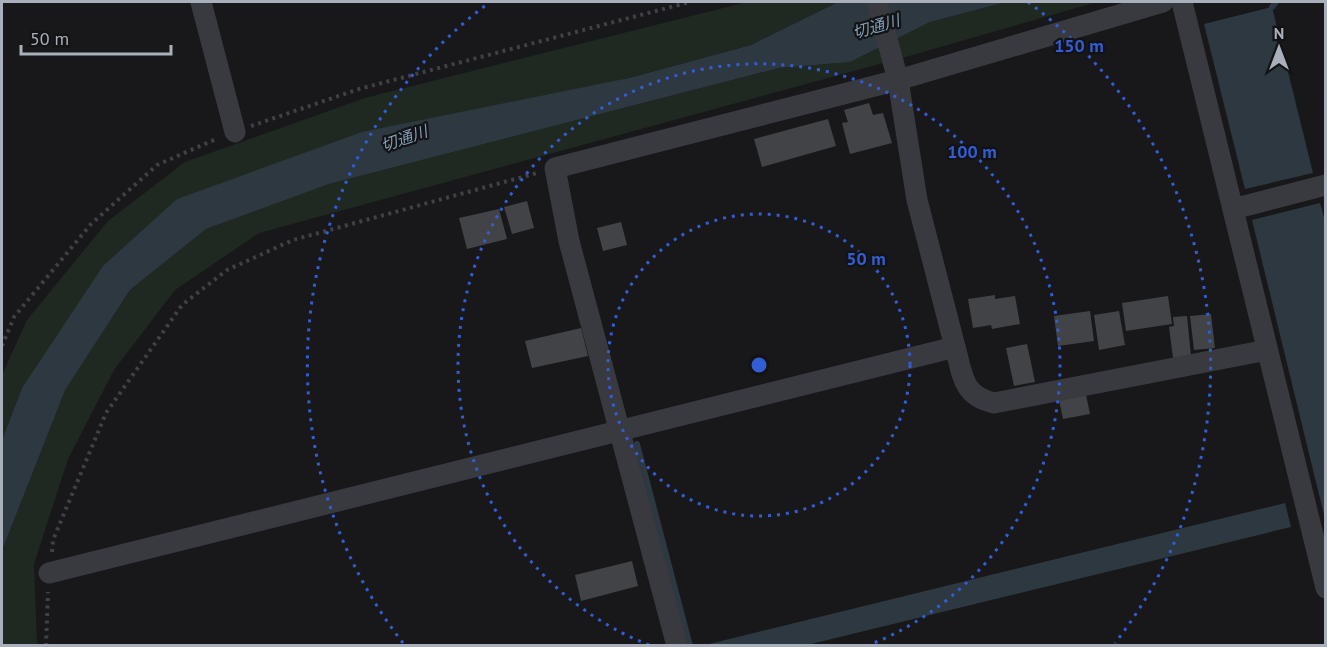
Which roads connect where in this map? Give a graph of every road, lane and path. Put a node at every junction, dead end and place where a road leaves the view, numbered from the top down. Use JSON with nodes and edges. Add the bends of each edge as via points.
{"nodes":[{"id":1,"x":201,"y":2,"type":"edge"},
{"id":2,"x":690,"y":2,"type":"edge"},
{"id":3,"x":877,"y":2,"type":"edge"},
{"id":4,"x":1163,"y":2,"type":"edge"},
{"id":5,"x":1182,"y":2,"type":"edge"},
{"id":6,"x":897,"y":75,"type":"junction"},
{"id":7,"x":235,"y":132,"type":"junction"},
{"id":8,"x":555,"y":168,"type":"junction"},
{"id":9,"x":1320,"y":187,"type":"edge"},
{"id":10,"x":1233,"y":209,"type":"junction"},
{"id":11,"x":2,"y":346,"type":"edge"},
{"id":12,"x":955,"y":347,"type":"junction"},
{"id":13,"x":1267,"y":350,"type":"junction"},
{"id":14,"x":619,"y":433,"type":"junction"},
{"id":15,"x":49,"y":573,"type":"junction"},
{"id":16,"x":1326,"y":588,"type":"edge"},
{"id":17,"x":46,"y":645,"type":"edge"},
{"id":18,"x":677,"y":645,"type":"edge"}],
"edges":[{"from":1,"to":7,"type":"street"},
{"from":2,"to":7,"type":"path","via":[[359,89]]},
{"from":3,"to":6,"type":"street"},
{"from":4,"to":6,"type":"street"},
{"from":5,"to":10,"type":"street"},
{"from":6,"to":8,"type":"street"},
{"from":6,"to":12,"type":"street","via":[[917,200]]},
{"from":7,"to":11,"type":"path","via":[[157,165],[91,224],[14,317]]},
{"from":8,"to":14,"type":"street","via":[[569,241]]},
{"from":8,"to":15,"type":"path","via":[[293,240],[227,270],[182,305],[106,413],[53,540]]},
{"from":9,"to":10,"type":"street"},
{"from":10,"to":13,"type":"street"},
{"from":12,"to":13,"type":"street","via":[[966,386],[977,399],[994,403]]},
{"from":12,"to":14,"type":"street"},
{"from":13,"to":16,"type":"street"},
{"from":14,"to":15,"type":"street"},
{"from":14,"to":18,"type":"street"},
{"from":15,"to":17,"type":"path"}]}
